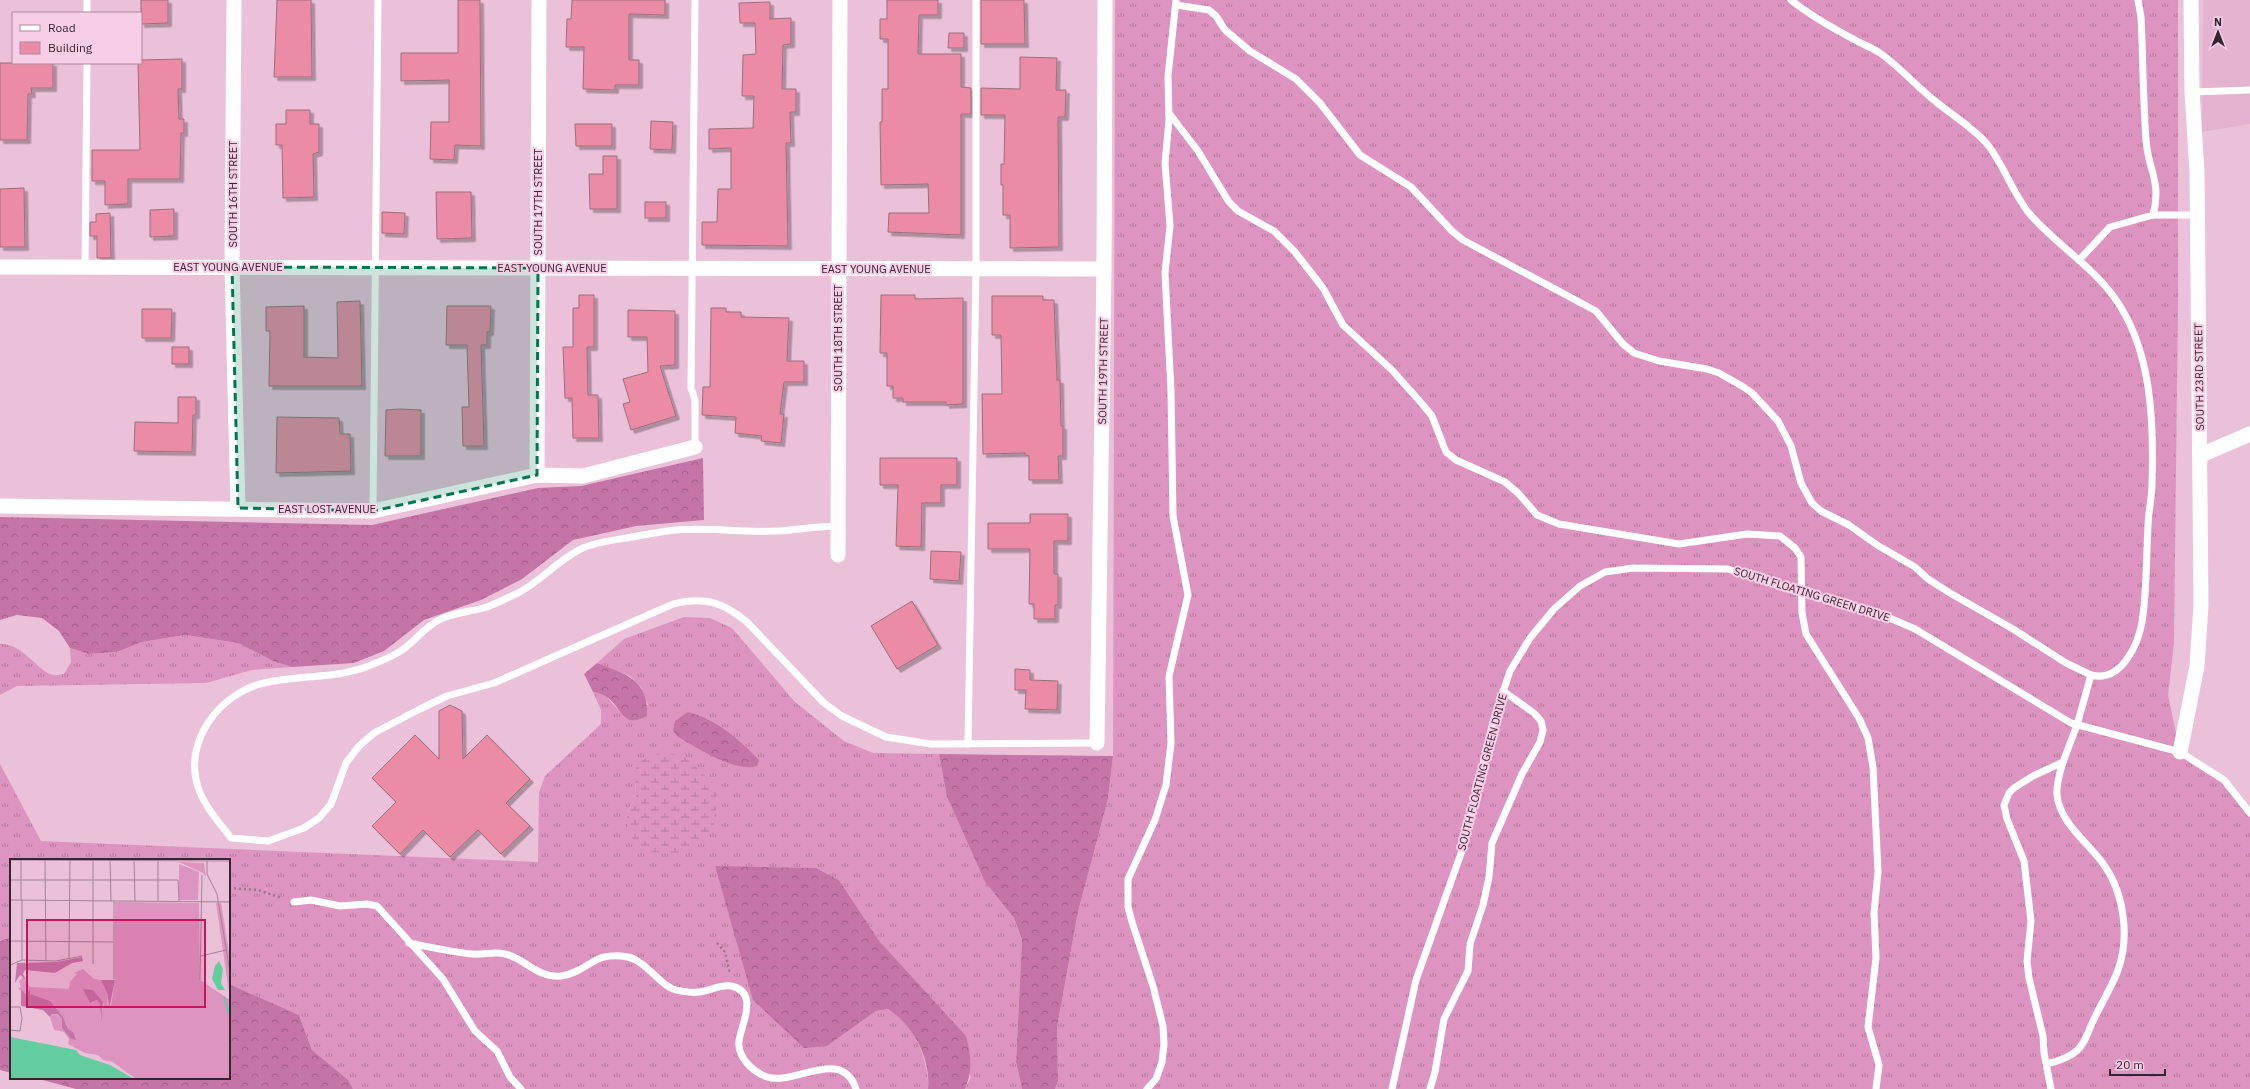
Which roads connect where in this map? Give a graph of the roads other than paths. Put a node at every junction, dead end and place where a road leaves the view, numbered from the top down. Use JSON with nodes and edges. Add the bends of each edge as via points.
{"nodes":[{"id":1,"x":87,"y":0,"type":"edge"},
{"id":2,"x":234,"y":0,"type":"edge"},
{"id":3,"x":378,"y":0,"type":"edge"},
{"id":4,"x":539,"y":0,"type":"edge"},
{"id":5,"x":695,"y":0,"type":"edge"},
{"id":6,"x":840,"y":0,"type":"edge"},
{"id":7,"x":976,"y":0,"type":"edge"},
{"id":8,"x":1105,"y":0,"type":"edge"},
{"id":9,"x":1790,"y":0,"type":"edge"},
{"id":10,"x":2138,"y":0,"type":"edge"},
{"id":11,"x":2191,"y":0,"type":"edge"},
{"id":12,"x":1176,"y":3,"type":"edge"},
{"id":13,"x":87,"y":12,"type":"edge"},
{"id":14,"x":87,"y":64,"type":"edge"},
{"id":15,"x":2250,"y":90,"type":"edge"},
{"id":16,"x":2192,"y":92,"type":"junction"},
{"id":17,"x":1169,"y":113,"type":"junction"},
{"id":18,"x":2198,"y":215,"type":"junction"},
{"id":19,"x":2153,"y":216,"type":"junction"},
{"id":20,"x":2079,"y":260,"type":"junction"},
{"id":21,"x":0,"y":267,"type":"edge"},
{"id":22,"x":85,"y":267,"type":"junction"},
{"id":23,"x":232,"y":267,"type":"junction"},
{"id":24,"x":376,"y":268,"type":"junction"},
{"id":25,"x":538,"y":268,"type":"junction"},
{"id":26,"x":838,"y":269,"type":"junction"},
{"id":27,"x":976,"y":269,"type":"junction"},
{"id":28,"x":1104,"y":269,"type":"junction"},
{"id":29,"x":692,"y":270,"type":"junction"},
{"id":30,"x":2250,"y":434,"type":"edge"},
{"id":31,"x":695,"y":447,"type":"joint"},
{"id":32,"x":2201,"y":455,"type":"junction"},
{"id":33,"x":537,"y":476,"type":"junction"},
{"id":34,"x":0,"y":506,"type":"edge"},
{"id":35,"x":238,"y":508,"type":"junction"},
{"id":36,"x":373,"y":511,"type":"junction"},
{"id":37,"x":838,"y":526,"type":"junction"},
{"id":38,"x":838,"y":555,"type":"dead end"},
{"id":39,"x":1801,"y":592,"type":"junction"},
{"id":40,"x":2091,"y":675,"type":"junction"},
{"id":41,"x":1503,"y":691,"type":"junction"},
{"id":42,"x":2077,"y":725,"type":"junction"},
{"id":43,"x":1097,"y":743,"type":"joint"},
{"id":44,"x":968,"y":744,"type":"junction"},
{"id":45,"x":2180,"y":752,"type":"junction"},
{"id":46,"x":2062,"y":762,"type":"junction"},
{"id":47,"x":2250,"y":813,"type":"edge"},
{"id":48,"x":294,"y":902,"type":"road end"},
{"id":49,"x":409,"y":943,"type":"junction"},
{"id":50,"x":2047,"y":1064,"type":"junction"},
{"id":51,"x":521,"y":1089,"type":"edge"},
{"id":52,"x":856,"y":1089,"type":"edge"},
{"id":53,"x":1147,"y":1089,"type":"edge"},
{"id":54,"x":1392,"y":1089,"type":"edge"},
{"id":55,"x":1430,"y":1089,"type":"edge"},
{"id":56,"x":1876,"y":1089,"type":"edge"},
{"id":57,"x":2051,"y":1089,"type":"edge"}],
"edges":[{"from":1,"to":13,"type":"lane"},
{"from":2,"to":23,"type":"street","name":"SOUTH 16TH STREET"},
{"from":3,"to":24,"type":"lane"},
{"from":4,"to":25,"type":"street","name":"SOUTH 17TH STREET"},
{"from":5,"to":29,"type":"lane"},
{"from":6,"to":26,"type":"street","name":"SOUTH 18TH STREET"},
{"from":7,"to":27,"type":"lane"},
{"from":8,"to":28,"type":"street","name":"SOUTH 19TH STREET"},
{"from":9,"to":20,"type":"lane","via":[[1820,20],[1879,52],[1935,102],[1971,127],[1990,148],[2028,212],[2051,237]]},
{"from":10,"to":19,"type":"lane","via":[[2141,17],[2146,142],[2157,189]]},
{"from":11,"to":16,"type":"street","name":"SOUTH 23RD STREET"},
{"from":12,"to":17,"type":"lane","via":[[1168,76]]},
{"from":12,"to":40,"type":"lane","via":[[1209,10],[1225,30],[1250,51],[1296,79],[1320,103],[1360,155],[1411,187],[1452,232],[1463,240],[1596,311],[1634,352],[1646,358],[1691,365],[1719,373],[1752,393],[1785,432],[1801,484],[1812,503],[1821,511],[1849,525],[1876,545],[1915,567],[1928,579],[1956,597],[2066,663]]},
{"from":14,"to":22,"type":"lane"},
{"from":15,"to":16,"type":"lane"},
{"from":16,"to":18,"type":"street","name":"SOUTH 23RD STREET"},
{"from":17,"to":39,"type":"lane","via":[[1198,151],[1229,202],[1238,211],[1274,231],[1295,252],[1323,288],[1343,324],[1392,370],[1423,405],[1434,421],[1446,452],[1456,460],[1505,482],[1537,515],[1564,525],[1680,544],[1747,534],[1780,536],[1788,541],[1801,557]]},
{"from":17,"to":53,"type":"lane","via":[[1165,163],[1170,226],[1165,273],[1171,391],[1172,495],[1176,543],[1188,595],[1169,676],[1171,743],[1166,785],[1155,820],[1128,879],[1128,907],[1163,1026],[1162,1062],[1156,1079]]},
{"from":18,"to":19,"type":"lane"},
{"from":18,"to":32,"type":"street","name":"SOUTH 23RD STREET","via":[[2198,417]]},
{"from":19,"to":20,"type":"lane","via":[[2110,227]]},
{"from":20,"to":40,"type":"lane","via":[[2099,278],[2127,316],[2143,359],[2149,387],[2152,470],[2141,630],[2128,659],[2121,667],[2102,675]]},
{"from":21,"to":22,"type":"street","name":"EAST YOUNG AVENUE"},
{"from":22,"to":23,"type":"street","name":"EAST YOUNG AVENUE"},
{"from":23,"to":24,"type":"street","name":"EAST YOUNG AVENUE"},
{"from":23,"to":35,"type":"street","name":"SOUTH 16TH STREET"},
{"from":24,"to":25,"type":"street","name":"EAST YOUNG AVENUE"},
{"from":24,"to":36,"type":"lane"},
{"from":25,"to":29,"type":"street","name":"EAST YOUNG AVENUE"},
{"from":25,"to":33,"type":"street","name":"SOUTH 17TH STREET"},
{"from":26,"to":27,"type":"street","name":"EAST YOUNG AVENUE"},
{"from":26,"to":29,"type":"street","name":"EAST YOUNG AVENUE"},
{"from":26,"to":37,"type":"street","name":"SOUTH 18TH STREET"},
{"from":27,"to":28,"type":"street","name":"EAST YOUNG AVENUE"},
{"from":27,"to":44,"type":"lane"},
{"from":28,"to":43,"type":"street","name":"SOUTH 19TH STREET"},
{"from":29,"to":31,"type":"lane","via":[[691,388],[695,400]]},
{"from":30,"to":32,"type":"street"},
{"from":31,"to":33,"type":"street","name":"EAST LOST AVENUE","via":[[583,476]]},
{"from":32,"to":45,"type":"street","name":"SOUTH 23RD STREET","via":[[2197,666]]},
{"from":33,"to":36,"type":"street","name":"EAST LOST AVENUE"},
{"from":34,"to":35,"type":"street","name":"EAST LOST AVENUE"},
{"from":35,"to":36,"type":"street","name":"EAST LOST AVENUE"},
{"from":37,"to":38,"type":"street","name":"SOUTH 18TH STREET"},
{"from":37,"to":44,"type":"lane","via":[[778,531],[675,530],[584,547],[566,557],[546,575],[518,593],[486,607],[439,620],[404,648],[378,663],[328,677],[264,683],[229,699],[210,719],[198,744],[194,767],[198,788],[206,806],[231,838],[268,841],[304,828],[319,818],[331,804],[346,764],[359,746],[374,733],[447,696],[494,683],[673,604],[689,600],[708,600],[734,612],[747,622],[823,702],[866,729],[886,737],[910,742]]},
{"from":39,"to":41,"type":"lane","name":"SOUTH FLOATING GREEN DRIVE","via":[[1728,569],[1673,567],[1605,572],[1580,586],[1554,609],[1530,638],[1514,665]]},
{"from":39,"to":42,"type":"lane","name":"SOUTH FLOATING GREEN DRIVE","via":[[1878,613],[1915,629]]},
{"from":39,"to":56,"type":"lane","via":[[1806,634],[1859,718],[1868,738],[1873,767],[1878,872],[1874,913],[1876,958],[1868,1027],[1879,1065]]},
{"from":40,"to":42,"type":"lane"},
{"from":41,"to":54,"type":"lane","name":"SOUTH FLOATING GREEN DRIVE","via":[[1493,722],[1464,845],[1416,980]]},
{"from":41,"to":55,"type":"lane","via":[[1541,721],[1540,742],[1522,774],[1492,843],[1490,877],[1470,944],[1468,971],[1444,1019]]},
{"from":42,"to":45,"type":"lane","name":"SOUTH FLOATING GREEN DRIVE"},
{"from":42,"to":46,"type":"lane"},
{"from":43,"to":44,"type":"lane"},
{"from":45,"to":47,"type":"lane","name":"SOUTH FLOATING GREEN DRIVE","via":[[2224,780]]},
{"from":46,"to":50,"type":"lane","via":[[2014,788],[2004,805],[2024,861],[2031,921],[2027,961]]},
{"from":46,"to":50,"type":"lane","via":[[2057,796],[2064,815],[2075,832],[2105,866],[2114,883],[2120,903],[2124,937],[2119,968],[2094,1018],[2086,1041],[2070,1056]]},
{"from":48,"to":49,"type":"lane","via":[[311,900],[340,906],[378,906]]},
{"from":49,"to":51,"type":"lane","via":[[443,979],[476,1031],[497,1051],[510,1077]]},
{"from":49,"to":52,"type":"lane","via":[[472,954],[506,954],[543,974],[560,976],[577,971],[609,954],[630,958],[657,975],[667,986],[679,991],[699,992],[731,986],[742,992],[747,1003],[738,1042],[741,1055],[757,1072],[768,1077],[783,1078],[825,1068],[836,1069],[846,1074]]},
{"from":50,"to":57,"type":"lane"}]}
